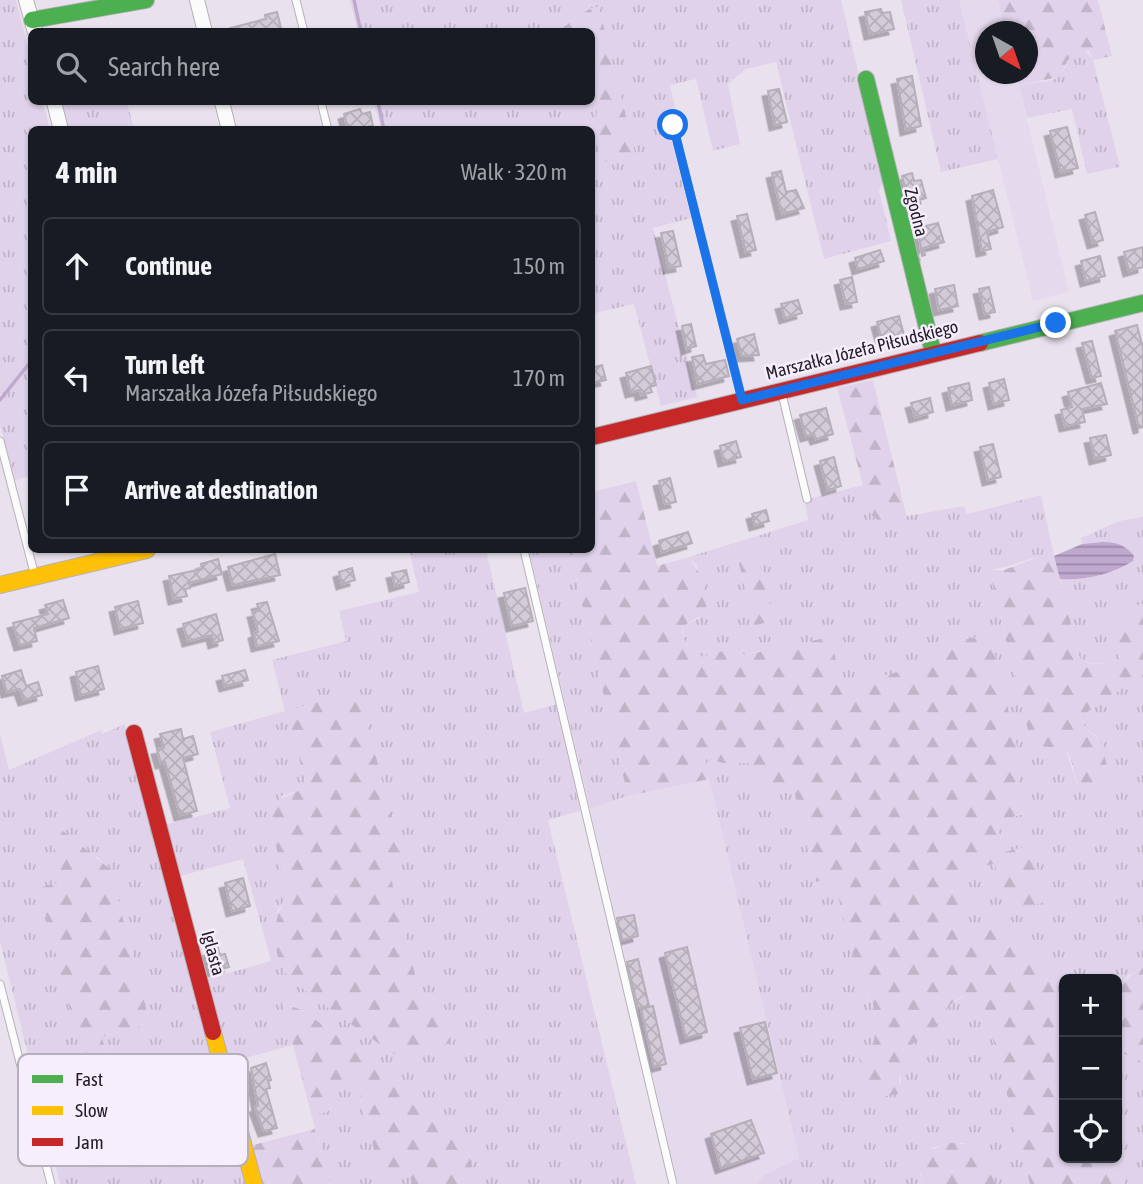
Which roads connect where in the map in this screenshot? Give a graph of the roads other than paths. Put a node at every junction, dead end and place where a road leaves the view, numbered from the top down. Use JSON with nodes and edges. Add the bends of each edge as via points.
{"nodes":[{"id":1,"x":26,"y":0,"type":"edge"},
{"id":2,"x":146,"y":0,"type":"edge"},
{"id":3,"x":197,"y":0,"type":"edge"},
{"id":4,"x":296,"y":0,"type":"edge"},
{"id":5,"x":33,"y":26,"type":"edge"},
{"id":6,"x":204,"y":28,"type":"edge"},
{"id":7,"x":303,"y":28,"type":"edge"},
{"id":8,"x":866,"y":79,"type":"dead end"},
{"id":9,"x":55,"y":105,"type":"edge"},
{"id":10,"x":223,"y":105,"type":"edge"},
{"id":11,"x":322,"y":105,"type":"edge"},
{"id":12,"x":673,"y":125,"type":"dead end"},
{"id":13,"x":60,"y":126,"type":"edge"},
{"id":14,"x":228,"y":126,"type":"edge"},
{"id":15,"x":327,"y":126,"type":"edge"},
{"id":16,"x":1143,"y":303,"type":"edge"},
{"id":17,"x":933,"y":352,"type":"junction"},
{"id":18,"x":781,"y":390,"type":"junction"},
{"id":19,"x":742,"y":400,"type":"junction"},
{"id":20,"x":595,"y":436,"type":"edge"},
{"id":21,"x":0,"y":441,"type":"edge"},
{"id":22,"x":807,"y":499,"type":"dead end"},
{"id":23,"x":28,"y":549,"type":"edge"},
{"id":24,"x":29,"y":553,"type":"edge"},
{"id":25,"x":134,"y":553,"type":"edge"},
{"id":26,"x":525,"y":553,"type":"edge"},
{"id":27,"x":35,"y":576,"type":"junction"},
{"id":28,"x":0,"y":585,"type":"edge"},
{"id":29,"x":135,"y":733,"type":"dead end"},
{"id":30,"x":0,"y":984,"type":"edge"},
{"id":31,"x":220,"y":1054,"type":"edge"},
{"id":32,"x":18,"y":1055,"type":"edge"},
{"id":33,"x":248,"y":1161,"type":"edge"},
{"id":34,"x":46,"y":1166,"type":"edge"},
{"id":35,"x":51,"y":1184,"type":"edge"},
{"id":36,"x":254,"y":1184,"type":"edge"},
{"id":37,"x":673,"y":1184,"type":"edge"}],
"edges":[{"from":1,"to":5,"type":"street"},
{"from":2,"to":5,"type":"street"},
{"from":3,"to":6,"type":"street"},
{"from":4,"to":7,"type":"lane"},
{"from":8,"to":17,"type":"street","name":"Zgodna"},
{"from":9,"to":13,"type":"street"},
{"from":10,"to":14,"type":"street"},
{"from":11,"to":15,"type":"lane"},
{"from":12,"to":19,"type":"lane"},
{"from":16,"to":17,"type":"street","name":"Marszałka Józefa Piłsudskiego"},
{"from":17,"to":18,"type":"street","name":"Marszałka Józefa Piłsudskiego"},
{"from":18,"to":19,"type":"street","name":"Marszałka Józefa Piłsudskiego"},
{"from":18,"to":22,"type":"lane"},
{"from":19,"to":20,"type":"street","name":"Marszałka Józefa Piłsudskiego"},
{"from":21,"to":23,"type":"lane"},
{"from":24,"to":27,"type":"lane"},
{"from":25,"to":27,"type":"street"},
{"from":26,"to":37,"type":"lane"},
{"from":27,"to":28,"type":"street"},
{"from":29,"to":31,"type":"street","name":"Iglasta"},
{"from":30,"to":32,"type":"lane"},
{"from":33,"to":36,"type":"street","name":"Iglasta"},
{"from":34,"to":35,"type":"lane"}]}
